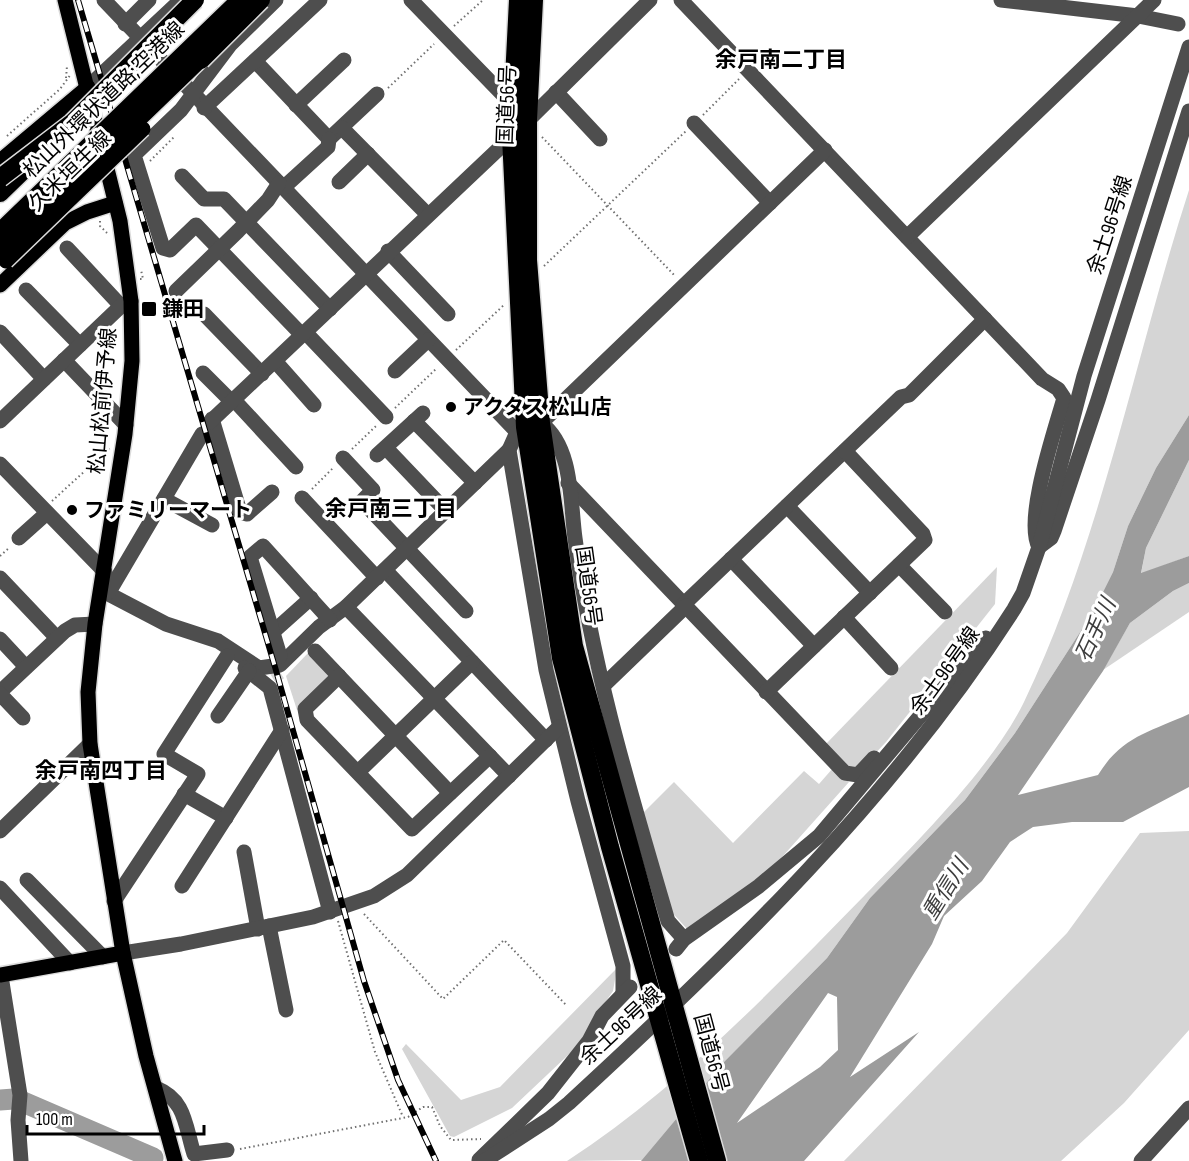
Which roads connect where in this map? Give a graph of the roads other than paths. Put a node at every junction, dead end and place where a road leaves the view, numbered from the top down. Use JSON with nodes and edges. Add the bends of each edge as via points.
{"nodes":[{"id":1,"x":65,"y":0,"type":"edge"},
{"id":2,"x":104,"y":0,"type":"edge"},
{"id":3,"x":149,"y":0,"type":"edge"},
{"id":4,"x":181,"y":0,"type":"edge"},
{"id":5,"x":195,"y":0,"type":"edge"},
{"id":6,"x":240,"y":0,"type":"edge"},
{"id":7,"x":261,"y":0,"type":"edge"},
{"id":8,"x":276,"y":0,"type":"edge"},
{"id":9,"x":320,"y":0,"type":"edge"},
{"id":10,"x":411,"y":0,"type":"edge"},
{"id":11,"x":518,"y":0,"type":"edge"},
{"id":12,"x":534,"y":0,"type":"edge"},
{"id":13,"x":650,"y":0,"type":"edge"},
{"id":14,"x":681,"y":0,"type":"edge"},
{"id":15,"x":1001,"y":0,"type":"edge"},
{"id":16,"x":1154,"y":0,"type":"edge"},
{"id":17,"x":1138,"y":16,"type":"junction"},
{"id":18,"x":125,"y":24,"type":"junction"},
{"id":19,"x":1178,"y":24,"type":"dead end"},
{"id":20,"x":139,"y":40,"type":"junction"},
{"id":21,"x":1189,"y":47,"type":"edge"},
{"id":22,"x":208,"y":51,"type":"junction"},
{"id":23,"x":344,"y":60,"type":"dead end"},
{"id":24,"x":255,"y":62,"type":"junction"},
{"id":25,"x":88,"y":87,"type":"junction"},
{"id":26,"x":556,"y":92,"type":"junction"},
{"id":27,"x":192,"y":94,"type":"junction"},
{"id":28,"x":377,"y":94,"type":"road end"},
{"id":29,"x":511,"y":103,"type":"junction"},
{"id":30,"x":296,"y":105,"type":"junction"},
{"id":31,"x":204,"y":108,"type":"junction"},
{"id":32,"x":1189,"y":111,"type":"edge"},
{"id":33,"x":72,"y":123,"type":"junction"},
{"id":34,"x":694,"y":123,"type":"road end"},
{"id":35,"x":533,"y":126,"type":"junction"},
{"id":36,"x":342,"y":128,"type":"junction"},
{"id":37,"x":143,"y":129,"type":"joint"},
{"id":38,"x":510,"y":137,"type":"junction"},
{"id":39,"x":329,"y":139,"type":"junction"},
{"id":40,"x":600,"y":139,"type":"dead end"},
{"id":41,"x":825,"y":150,"type":"junction"},
{"id":42,"x":368,"y":154,"type":"junction"},
{"id":43,"x":0,"y":161,"type":"edge"},
{"id":44,"x":182,"y":176,"type":"dead end"},
{"id":45,"x":0,"y":178,"type":"edge"},
{"id":46,"x":339,"y":183,"type":"dead end"},
{"id":47,"x":281,"y":185,"type":"junction"},
{"id":48,"x":0,"y":193,"type":"edge"},
{"id":49,"x":116,"y":203,"type":"junction"},
{"id":50,"x":770,"y":203,"type":"junction"},
{"id":51,"x":428,"y":215,"type":"junction"},
{"id":52,"x":247,"y":221,"type":"junction"},
{"id":53,"x":64,"y":223,"type":"junction"},
{"id":54,"x":0,"y":227,"type":"edge"},
{"id":55,"x":0,"y":232,"type":"edge"},
{"id":56,"x":907,"y":237,"type":"junction"},
{"id":57,"x":17,"y":245,"type":"junction"},
{"id":58,"x":67,"y":248,"type":"dead end"},
{"id":59,"x":220,"y":249,"type":"junction"},
{"id":60,"x":388,"y":251,"type":"junction"},
{"id":61,"x":2,"y":260,"type":"edge"},
{"id":62,"x":365,"y":274,"type":"junction"},
{"id":63,"x":0,"y":285,"type":"edge"},
{"id":64,"x":26,"y":290,"type":"dead end"},
{"id":65,"x":176,"y":291,"type":"dead end"},
{"id":66,"x":126,"y":304,"type":"junction"},
{"id":67,"x":330,"y":309,"type":"junction"},
{"id":68,"x":204,"y":314,"type":"dead end"},
{"id":69,"x":448,"y":314,"type":"dead end"},
{"id":70,"x":985,"y":319,"type":"junction"},
{"id":71,"x":0,"y":332,"type":"edge"},
{"id":72,"x":303,"y":333,"type":"junction"},
{"id":73,"x":428,"y":340,"type":"junction"},
{"id":74,"x":80,"y":345,"type":"junction"},
{"id":75,"x":64,"y":360,"type":"junction"},
{"id":76,"x":275,"y":361,"type":"junction"},
{"id":77,"x":395,"y":370,"type":"dead end"},
{"id":78,"x":203,"y":373,"type":"dead end"},
{"id":79,"x":262,"y":374,"type":"junction"},
{"id":80,"x":44,"y":379,"type":"junction"},
{"id":81,"x":233,"y":401,"type":"junction"},
{"id":82,"x":314,"y":405,"type":"dead end"},
{"id":83,"x":386,"y":417,"type":"road end"},
{"id":84,"x":1,"y":419,"type":"edge"},
{"id":85,"x":208,"y":425,"type":"junction"},
{"id":86,"x":528,"y":428,"type":"junction"},
{"id":87,"x":125,"y":429,"type":"junction"},
{"id":88,"x":509,"y":450,"type":"junction"},
{"id":89,"x":845,"y":451,"type":"junction"},
{"id":90,"x":342,"y":458,"type":"road end"},
{"id":91,"x":0,"y":464,"type":"edge"},
{"id":92,"x":296,"y":467,"type":"dead end"},
{"id":93,"x":475,"y":483,"type":"junction"},
{"id":94,"x":568,"y":483,"type":"junction"},
{"id":95,"x":272,"y":492,"type":"dead end"},
{"id":96,"x":302,"y":498,"type":"road end"},
{"id":97,"x":164,"y":499,"type":"junction"},
{"id":98,"x":787,"y":506,"type":"junction"},
{"id":99,"x":45,"y":511,"type":"junction"},
{"id":100,"x":446,"y":511,"type":"junction"},
{"id":101,"x":212,"y":525,"type":"dead end"},
{"id":102,"x":20,"y":538,"type":"dead end"},
{"id":103,"x":1039,"y":547,"type":"junction"},
{"id":104,"x":407,"y":549,"type":"junction"},
{"id":105,"x":731,"y":559,"type":"junction"},
{"id":106,"x":899,"y":565,"type":"junction"},
{"id":107,"x":105,"y":572,"type":"junction"},
{"id":108,"x":381,"y":574,"type":"junction"},
{"id":109,"x":0,"y":578,"type":"edge"},
{"id":110,"x":105,"y":591,"type":"junction"},
{"id":111,"x":870,"y":593,"type":"junction"},
{"id":112,"x":6,"y":595,"type":"edge"},
{"id":113,"x":311,"y":598,"type":"junction"},
{"id":114,"x":685,"y":605,"type":"junction"},
{"id":115,"x":466,"y":611,"type":"dead end"},
{"id":116,"x":945,"y":612,"type":"dead end"},
{"id":117,"x":337,"y":615,"type":"junction"},
{"id":118,"x":844,"y":617,"type":"junction"},
{"id":119,"x":1005,"y":623,"type":"junction"},
{"id":120,"x":95,"y":624,"type":"junction"},
{"id":121,"x":177,"y":628,"type":"junction"},
{"id":122,"x":273,"y":632,"type":"junction"},
{"id":123,"x":57,"y":638,"type":"junction"},
{"id":124,"x":0,"y":639,"type":"edge"},
{"id":125,"x":814,"y":646,"type":"junction"},
{"id":126,"x":315,"y":651,"type":"dead end"},
{"id":127,"x":227,"y":656,"type":"junction"},
{"id":128,"x":280,"y":656,"type":"dead end"},
{"id":129,"x":472,"y":662,"type":"junction"},
{"id":130,"x":27,"y":667,"type":"junction"},
{"id":131,"x":891,"y":668,"type":"dead end"},
{"id":132,"x":249,"y":671,"type":"junction"},
{"id":133,"x":339,"y":676,"type":"junction"},
{"id":134,"x":272,"y":677,"type":"junction"},
{"id":135,"x":604,"y":685,"type":"junction"},
{"id":136,"x":766,"y":692,"type":"junction"},
{"id":137,"x":0,"y":693,"type":"edge"},
{"id":138,"x":434,"y":698,"type":"junction"},
{"id":139,"x":218,"y":716,"type":"dead end"},
{"id":140,"x":23,"y":718,"type":"dead end"},
{"id":141,"x":559,"y":727,"type":"junction"},
{"id":142,"x":282,"y":730,"type":"junction"},
{"id":143,"x":395,"y":735,"type":"junction"},
{"id":144,"x":546,"y":740,"type":"junction"},
{"id":145,"x":90,"y":744,"type":"junction"},
{"id":146,"x":897,"y":745,"type":"junction"},
{"id":147,"x":490,"y":756,"type":"junction"},
{"id":148,"x":358,"y":772,"type":"junction"},
{"id":149,"x":509,"y":776,"type":"junction"},
{"id":150,"x":450,"y":793,"type":"junction"},
{"id":151,"x":184,"y":794,"type":"junction"},
{"id":152,"x":226,"y":818,"type":"junction"},
{"id":153,"x":0,"y":831,"type":"edge"},
{"id":154,"x":244,"y":852,"type":"dead end"},
{"id":155,"x":27,"y":880,"type":"dead end"},
{"id":156,"x":182,"y":886,"type":"dead end"},
{"id":157,"x":0,"y":888,"type":"edge"},
{"id":158,"x":114,"y":901,"type":"junction"},
{"id":159,"x":333,"y":911,"type":"junction"},
{"id":160,"x":264,"y":927,"type":"junction"},
{"id":161,"x":123,"y":953,"type":"junction"},
{"id":162,"x":103,"y":957,"type":"junction"},
{"id":163,"x":70,"y":963,"type":"junction"},
{"id":164,"x":1,"y":975,"type":"edge"},
{"id":165,"x":286,"y":1010,"type":"dead end"},
{"id":166,"x":669,"y":1018,"type":"junction"},
{"id":167,"x":156,"y":1088,"type":"junction"},
{"id":168,"x":1189,"y":1108,"type":"edge"},
{"id":169,"x":234,"y":1150,"type":"road end"},
{"id":170,"x":21,"y":1161,"type":"edge"},
{"id":171,"x":175,"y":1161,"type":"edge"},
{"id":172,"x":478,"y":1161,"type":"edge"},
{"id":173,"x":484,"y":1161,"type":"edge"},
{"id":174,"x":699,"y":1161,"type":"edge"},
{"id":175,"x":717,"y":1161,"type":"edge"},
{"id":176,"x":1141,"y":1161,"type":"edge"}],
"edges":[{"from":1,"to":25,"type":"main road","name":"松山松前伊予線"},
{"from":2,"to":18,"type":"street"},
{"from":3,"to":18,"type":"street"},
{"from":4,"to":20,"type":"street"},
{"from":5,"to":33,"type":"highway","bridge":true},
{"from":6,"to":55,"type":"highway","name":"松山外環状道路;空港線","bridge":true},
{"from":7,"to":22,"type":"highway","bridge":true},
{"from":8,"to":27,"type":"street","via":[[230,45]]},
{"from":9,"to":24,"type":"street"},
{"from":10,"to":29,"type":"street"},
{"from":11,"to":29,"type":"highway","name":"国道56号"},
{"from":12,"to":35,"type":"highway","name":"国道56号"},
{"from":13,"to":26,"type":"street"},
{"from":14,"to":41,"type":"street"},
{"from":15,"to":17,"type":"street"},
{"from":16,"to":17,"type":"street"},
{"from":17,"to":19,"type":"street"},
{"from":17,"to":56,"type":"street"},
{"from":18,"to":20,"type":"street"},
{"from":20,"to":25,"type":"street"},
{"from":20,"to":27,"type":"street"},
{"from":21,"to":103,"type":"street","name":"余土96号線","via":[[1084,376]]},
{"from":22,"to":37,"type":"highway","bridge":true},
{"from":22,"to":61,"type":"highway","bridge":true},
{"from":23,"to":30,"type":"street"},
{"from":24,"to":30,"type":"street"},
{"from":24,"to":31,"type":"street"},
{"from":25,"to":43,"type":"main road"},
{"from":25,"to":49,"type":"main road","name":"松山松前伊予線"},
{"from":26,"to":35,"type":"street"},
{"from":26,"to":40,"type":"street"},
{"from":27,"to":31,"type":"street"},
{"from":27,"to":59,"type":"street","via":[[181,110],[134,155],[163,248],[170,250],[196,225]]},
{"from":28,"to":36,"type":"street"},
{"from":29,"to":38,"type":"highway","name":"国道56号"},
{"from":30,"to":39,"type":"street"},
{"from":31,"to":47,"type":"street"},
{"from":32,"to":103,"type":"street","via":[[1057,521],[1050,538]]},
{"from":33,"to":45,"type":"highway","bridge":true},
{"from":33,"to":48,"type":"highway","bridge":true},
{"from":34,"to":50,"type":"street"},
{"from":35,"to":38,"type":"street"},
{"from":35,"to":86,"type":"highway","name":"国道56号"},
{"from":36,"to":39,"type":"street"},
{"from":36,"to":42,"type":"street"},
{"from":37,"to":61,"type":"main road","name":"久米垣生線","bridge":true},
{"from":38,"to":51,"type":"street"},
{"from":38,"to":86,"type":"highway","name":"国道56号"},
{"from":39,"to":47,"type":"street","via":[[328,147]]},
{"from":41,"to":50,"type":"street"},
{"from":41,"to":56,"type":"street"},
{"from":42,"to":46,"type":"street"},
{"from":42,"to":51,"type":"street"},
{"from":44,"to":52,"type":"street","via":[[204,199],[224,199]]},
{"from":47,"to":52,"type":"street"},
{"from":47,"to":62,"type":"street"},
{"from":49,"to":53,"type":"main road","name":"久米垣生線"},
{"from":49,"to":66,"type":"main road","name":"松山松前伊予線","via":[[125,248]]},
{"from":50,"to":86,"type":"street"},
{"from":51,"to":60,"type":"street"},
{"from":52,"to":59,"type":"street"},
{"from":52,"to":67,"type":"street"},
{"from":53,"to":57,"type":"main road","via":[[34,244]]},
{"from":53,"to":63,"type":"main road","name":"久米垣生線"},
{"from":54,"to":57,"type":"main road"},
{"from":56,"to":70,"type":"street"},
{"from":57,"to":63,"type":"main road","via":[[20,260]]},
{"from":58,"to":66,"type":"street"},
{"from":59,"to":65,"type":"street"},
{"from":59,"to":72,"type":"street"},
{"from":60,"to":62,"type":"street"},
{"from":60,"to":69,"type":"street"},
{"from":62,"to":67,"type":"street"},
{"from":62,"to":73,"type":"street"},
{"from":64,"to":74,"type":"street"},
{"from":66,"to":74,"type":"street"},
{"from":66,"to":87,"type":"main road","name":"松山松前伊予線","via":[[132,361]]},
{"from":67,"to":72,"type":"street"},
{"from":68,"to":79,"type":"street"},
{"from":70,"to":89,"type":"street","via":[[909,395],[901,397]]},
{"from":70,"to":103,"type":"street","via":[[1064,398],[1034,522]]},
{"from":71,"to":80,"type":"street"},
{"from":72,"to":76,"type":"street"},
{"from":72,"to":83,"type":"street"},
{"from":73,"to":77,"type":"street"},
{"from":73,"to":86,"type":"street"},
{"from":74,"to":75,"type":"street"},
{"from":75,"to":80,"type":"street"},
{"from":75,"to":87,"type":"street"},
{"from":76,"to":79,"type":"street"},
{"from":76,"to":82,"type":"street"},
{"from":78,"to":81,"type":"street"},
{"from":79,"to":81,"type":"street"},
{"from":80,"to":84,"type":"street"},
{"from":81,"to":85,"type":"street"},
{"from":81,"to":92,"type":"street"},
{"from":85,"to":95,"type":"street","via":[[240,512],[247,514]]},
{"from":85,"to":97,"type":"street"},
{"from":86,"to":88,"type":"street"},
{"from":86,"to":94,"type":"street","via":[[549,429],[562,451]]},
{"from":86,"to":166,"type":"highway","name":"国道56号","via":[[561,658],[610,847]]},
{"from":87,"to":107,"type":"main road","name":"松山松前伊予線"},
{"from":88,"to":93,"type":"street"},
{"from":88,"to":141,"type":"street","via":[[530,585]]},
{"from":89,"to":98,"type":"street"},
{"from":89,"to":106,"type":"street","via":[[923,534],[925,540]]},
{"from":90,"to":104,"type":"street","via":[[373,490],[362,501]]},
{"from":91,"to":99,"type":"street"},
{"from":93,"to":100,"type":"street"},
{"from":93,"to":100,"type":"street","via":[[418,417],[382,452]]},
{"from":94,"to":114,"type":"street"},
{"from":94,"to":135,"type":"street","via":[[577,554]]},
{"from":96,"to":108,"type":"street"},
{"from":97,"to":101,"type":"street"},
{"from":97,"to":110,"type":"street"},
{"from":98,"to":105,"type":"street"},
{"from":98,"to":111,"type":"street"},
{"from":99,"to":102,"type":"street"},
{"from":99,"to":107,"type":"street"},
{"from":100,"to":104,"type":"street"},
{"from":103,"to":119,"type":"street","name":"余土96号線","via":[[1023,592]]},
{"from":104,"to":108,"type":"street"},
{"from":104,"to":115,"type":"street"},
{"from":105,"to":114,"type":"street"},
{"from":105,"to":125,"type":"street"},
{"from":106,"to":111,"type":"street"},
{"from":106,"to":116,"type":"street"},
{"from":107,"to":110,"type":"main road","name":"松山松前伊予線"},
{"from":108,"to":117,"type":"street"},
{"from":108,"to":129,"type":"street"},
{"from":109,"to":112,"type":"street"},
{"from":110,"to":120,"type":"main road","name":"松山松前伊予線"},
{"from":110,"to":121,"type":"street"},
{"from":111,"to":118,"type":"street"},
{"from":112,"to":123,"type":"street"},
{"from":113,"to":117,"type":"street"},
{"from":113,"to":122,"type":"street"},
{"from":113,"to":122,"type":"street","via":[[263,546],[250,557]]},
{"from":114,"to":135,"type":"street"},
{"from":114,"to":136,"type":"street"},
{"from":117,"to":121,"type":"street","via":[[280,665],[265,669],[218,641]]},
{"from":117,"to":134,"type":"street"},
{"from":117,"to":138,"type":"street"},
{"from":118,"to":125,"type":"street"},
{"from":118,"to":131,"type":"street"},
{"from":119,"to":146,"type":"street","via":[[963,663]]},
{"from":119,"to":166,"type":"street","name":"余土96号線","via":[[936,722],[838,838]]},
{"from":120,"to":123,"type":"street","via":[[75,625]]},
{"from":120,"to":145,"type":"main road","name":"松山松前伊予線","via":[[88,692]]},
{"from":121,"to":127,"type":"street"},
{"from":122,"to":128,"type":"street"},
{"from":123,"to":130,"type":"street"},
{"from":124,"to":130,"type":"street"},
{"from":125,"to":136,"type":"street"},
{"from":126,"to":133,"type":"street"},
{"from":127,"to":132,"type":"street"},
{"from":127,"to":151,"type":"street","via":[[164,754],[198,774]]},
{"from":129,"to":138,"type":"street"},
{"from":129,"to":144,"type":"street"},
{"from":130,"to":137,"type":"street"},
{"from":132,"to":134,"type":"street"},
{"from":132,"to":139,"type":"street"},
{"from":133,"to":143,"type":"street"},
{"from":133,"to":148,"type":"street","via":[[305,709],[307,720]]},
{"from":134,"to":142,"type":"street","via":[[270,688]]},
{"from":135,"to":146,"type":"street","via":[[621,761],[668,921],[680,944],[819,836]]},
{"from":136,"to":146,"type":"street","via":[[850,776],[858,776],[880,752]]},
{"from":137,"to":140,"type":"street"},
{"from":138,"to":143,"type":"street"},
{"from":138,"to":147,"type":"street"},
{"from":141,"to":144,"type":"street"},
{"from":141,"to":172,"type":"street","via":[[628,989],[548,1093]]},
{"from":142,"to":152,"type":"street"},
{"from":142,"to":159,"type":"street"},
{"from":143,"to":148,"type":"street"},
{"from":143,"to":150,"type":"street"},
{"from":144,"to":149,"type":"street"},
{"from":145,"to":153,"type":"street"},
{"from":145,"to":158,"type":"main road","name":"松山松前伊予線"},
{"from":147,"to":149,"type":"street"},
{"from":147,"to":150,"type":"street"},
{"from":148,"to":150,"type":"street","via":[[412,829]]},
{"from":149,"to":159,"type":"street","via":[[407,875],[374,897]]},
{"from":151,"to":152,"type":"street"},
{"from":151,"to":158,"type":"street"},
{"from":152,"to":156,"type":"street"},
{"from":154,"to":160,"type":"street"},
{"from":155,"to":162,"type":"street"},
{"from":157,"to":163,"type":"street","via":[[14,911]]},
{"from":158,"to":161,"type":"main road","name":"松山松前伊予線"},
{"from":159,"to":160,"type":"street"},
{"from":160,"to":161,"type":"street"},
{"from":160,"to":165,"type":"street"},
{"from":161,"to":162,"type":"main road"},
{"from":161,"to":167,"type":"main road","name":"松山松前伊予線"},
{"from":162,"to":163,"type":"main road"},
{"from":163,"to":164,"type":"main road"},
{"from":164,"to":170,"type":"street","via":[[20,1095]]},
{"from":166,"to":173,"type":"street","name":"余土96号線","via":[[549,1119]]},
{"from":166,"to":174,"type":"highway","name":"国道56号"},
{"from":166,"to":175,"type":"highway","name":"国道56号"},
{"from":167,"to":169,"type":"street","via":[[173,1096],[180,1107],[194,1154]]},
{"from":167,"to":171,"type":"main road","name":"松山松前伊予線"},
{"from":168,"to":176,"type":"street"}]}
